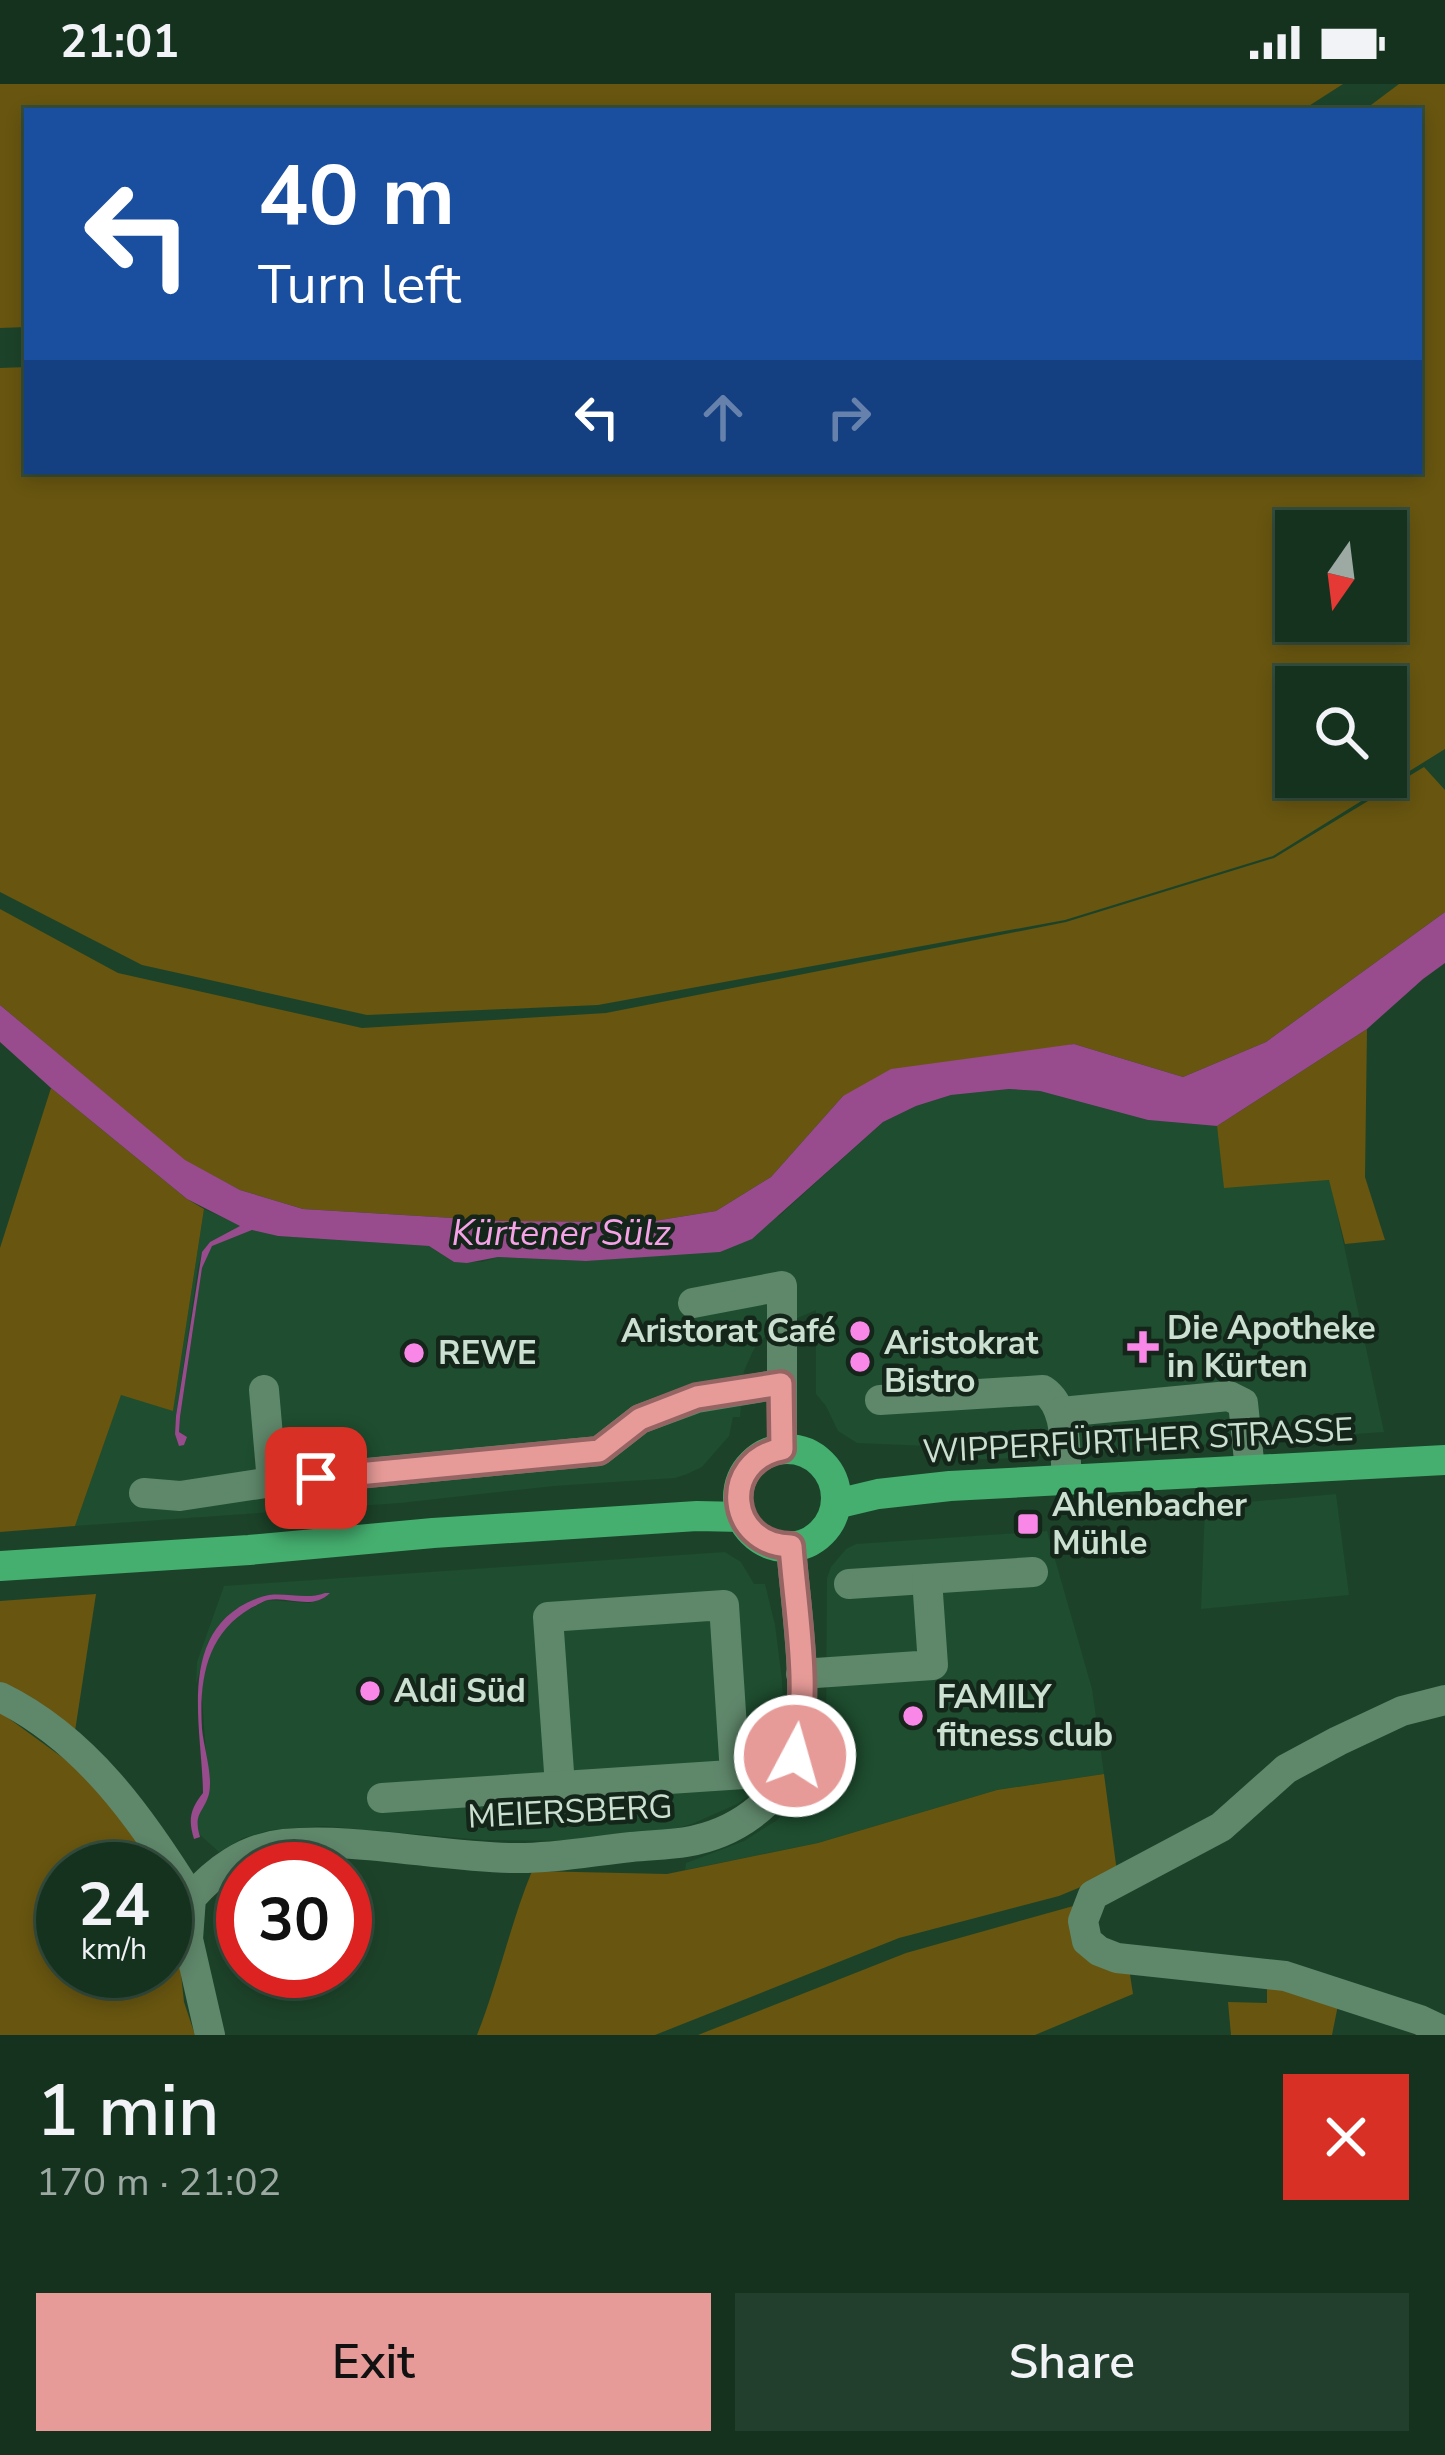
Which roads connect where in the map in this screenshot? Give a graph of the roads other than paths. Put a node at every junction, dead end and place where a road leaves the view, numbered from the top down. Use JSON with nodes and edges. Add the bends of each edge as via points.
{"nodes":[{"id":1,"x":694,"y":1303,"type":"dead end"},
{"id":2,"x":781,"y":1384,"type":"junction"},
{"id":3,"x":263,"y":1390,"type":"dead end"},
{"id":4,"x":880,"y":1400,"type":"dead end"},
{"id":5,"x":1060,"y":1412,"type":"junction"},
{"id":6,"x":782,"y":1449,"type":"junction"},
{"id":7,"x":1445,"y":1460,"type":"edge"},
{"id":8,"x":1250,"y":1470,"type":"junction"},
{"id":9,"x":1067,"y":1479,"type":"junction"},
{"id":10,"x":272,"y":1483,"type":"junction"},
{"id":11,"x":144,"y":1493,"type":"dead end"},
{"id":12,"x":836,"y":1504,"type":"junction"},
{"id":13,"x":742,"y":1517,"type":"junction"},
{"id":14,"x":791,"y":1546,"type":"junction"},
{"id":15,"x":0,"y":1566,"type":"edge"},
{"id":16,"x":1034,"y":1572,"type":"dead end"},
{"id":17,"x":927,"y":1579,"type":"junction"},
{"id":18,"x":849,"y":1584,"type":"dead end"},
{"id":19,"x":801,"y":1674,"type":"junction"},
{"id":20,"x":0,"y":1697,"type":"edge"},
{"id":21,"x":1445,"y":1700,"type":"edge"},
{"id":22,"x":789,"y":1771,"type":"junction"},
{"id":23,"x":735,"y":1774,"type":"junction"},
{"id":24,"x":560,"y":1786,"type":"junction"},
{"id":25,"x":382,"y":1798,"type":"dead end"},
{"id":26,"x":156,"y":1842,"type":"edge"},
{"id":27,"x":192,"y":1897,"type":"edge"},
{"id":28,"x":192,"y":1956,"type":"edge"},
{"id":29,"x":1445,"y":2032,"type":"edge"},
{"id":30,"x":210,"y":2035,"type":"edge"}],
"edges":[{"from":1,"to":2,"type":"street","via":[[782,1286]]},
{"from":2,"to":6,"type":"street"},
{"from":2,"to":10,"type":"street","via":[[697,1397],[640,1419],[599,1451]]},
{"from":3,"to":10,"type":"street"},
{"from":4,"to":5,"type":"street","via":[[1043,1390]]},
{"from":5,"to":8,"type":"street","via":[[1229,1396],[1243,1403]]},
{"from":5,"to":9,"type":"street"},
{"from":6,"to":12,"type":"main road","via":[[820,1461]]},
{"from":6,"to":13,"type":"main road","via":[[758,1458],[742,1479]]},
{"from":7,"to":8,"type":"main road","name":"WIPPERFÜRTHER STRASSE"},
{"from":8,"to":9,"type":"main road","name":"WIPPERFÜRTHER STRASSE"},
{"from":9,"to":12,"type":"main road","name":"WIPPERFÜRTHER STRASSE"},
{"from":10,"to":11,"type":"street"},
{"from":12,"to":14,"type":"main road","via":[[818,1536]]},
{"from":13,"to":14,"type":"main road","via":[[767,1543]]},
{"from":13,"to":15,"type":"main road"},
{"from":14,"to":19,"type":"street","name":"MEIERSBERG"},
{"from":16,"to":17,"type":"street"},
{"from":17,"to":18,"type":"street"},
{"from":17,"to":19,"type":"street","via":[[933,1665]]},
{"from":19,"to":22,"type":"street","name":"MEIERSBERG","via":[[802,1730]]},
{"from":20,"to":26,"type":"street","via":[[94,1766]]},
{"from":21,"to":29,"type":"street","via":[[1402,1712],[1286,1769],[1221,1827],[1093,1894],[1083,1921],[1087,1941],[1117,1958],[1285,1976]]},
{"from":22,"to":23,"type":"street"},
{"from":22,"to":27,"type":"street","name":"MEIERSBERG","via":[[746,1820],[682,1843],[516,1858],[283,1844],[221,1867]]},
{"from":23,"to":24,"type":"street"},
{"from":23,"to":24,"type":"street","via":[[724,1605],[548,1617]]},
{"from":24,"to":25,"type":"street"},
{"from":28,"to":30,"type":"street"}]}
